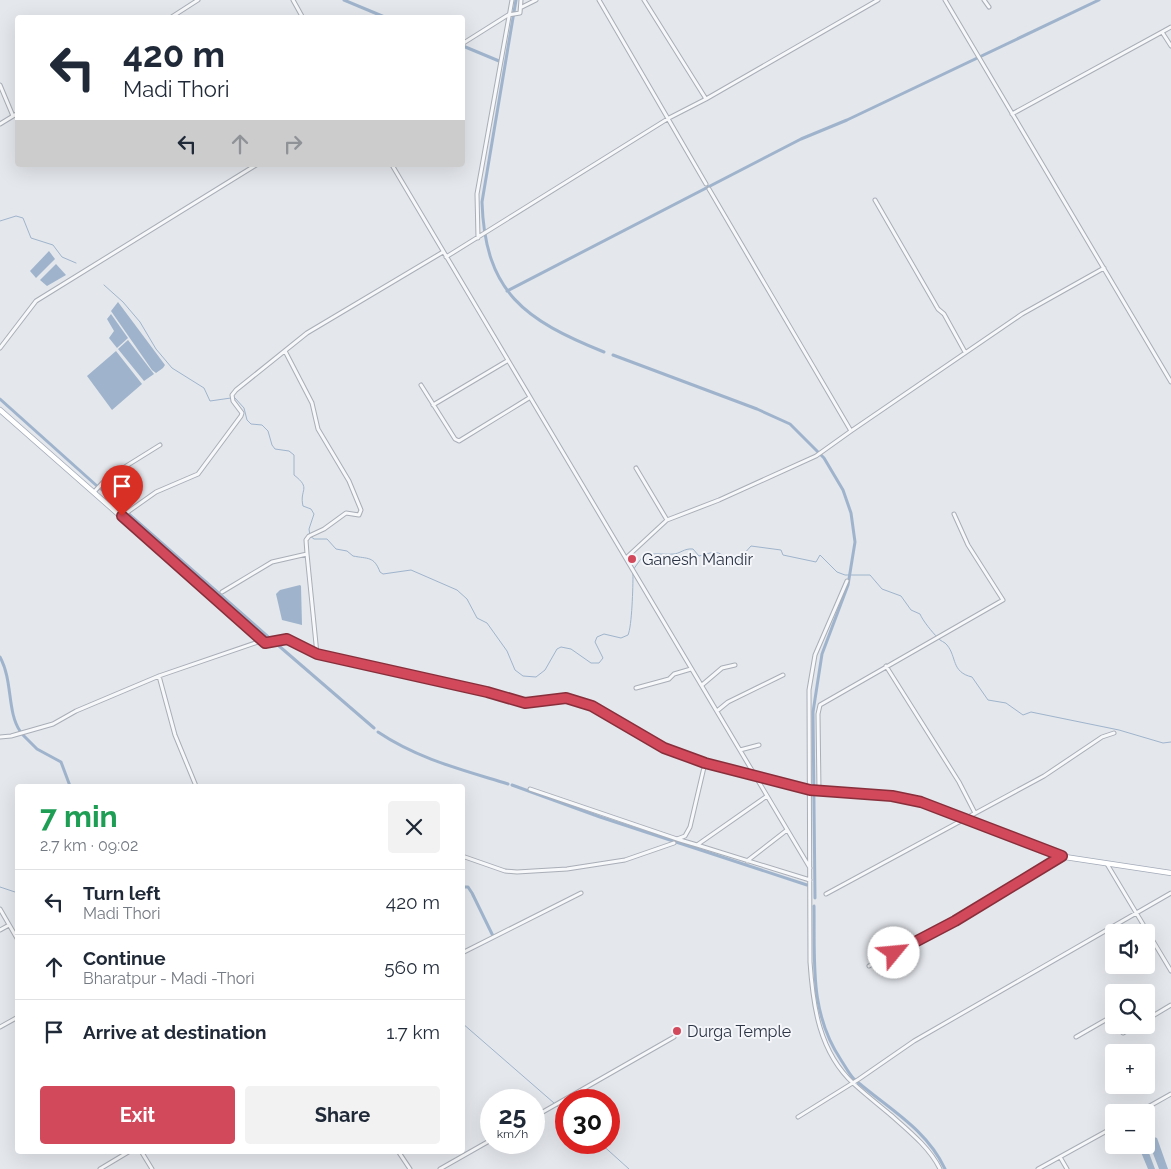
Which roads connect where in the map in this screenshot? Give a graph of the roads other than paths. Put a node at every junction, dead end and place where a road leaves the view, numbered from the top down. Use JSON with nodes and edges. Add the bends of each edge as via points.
{"nodes":[{"id":1,"x":198,"y":0,"type":"edge"},
{"id":2,"x":293,"y":0,"type":"edge"},
{"id":3,"x":512,"y":0,"type":"edge"},
{"id":4,"x":521,"y":0,"type":"edge"},
{"id":5,"x":536,"y":0,"type":"edge"},
{"id":6,"x":598,"y":0,"type":"edge"},
{"id":7,"x":644,"y":0,"type":"edge"},
{"id":8,"x":878,"y":0,"type":"edge"},
{"id":9,"x":946,"y":0,"type":"edge"},
{"id":10,"x":984,"y":0,"type":"edge"},
{"id":11,"x":521,"y":7,"type":"junction"},
{"id":12,"x":989,"y":7,"type":"dead end"},
{"id":13,"x":510,"y":14,"type":"junction"},
{"id":14,"x":175,"y":15,"type":"edge"},
{"id":15,"x":301,"y":15,"type":"edge"},
{"id":16,"x":1171,"y":27,"type":"edge"},
{"id":17,"x":1162,"y":32,"type":"junction"},
{"id":18,"x":465,"y":42,"type":"edge"},
{"id":19,"x":1171,"y":46,"type":"edge"},
{"id":20,"x":0,"y":85,"type":"edge"},
{"id":21,"x":706,"y":99,"type":"junction"},
{"id":22,"x":1012,"y":114,"type":"junction"},
{"id":23,"x":13,"y":116,"type":"joint"},
{"id":24,"x":669,"y":118,"type":"junction"},
{"id":25,"x":0,"y":124,"type":"edge"},
{"id":26,"x":253,"y":167,"type":"edge"},
{"id":27,"x":393,"y":167,"type":"edge"},
{"id":28,"x":706,"y":184,"type":"dead end"},
{"id":29,"x":709,"y":189,"type":"dead end"},
{"id":30,"x":875,"y":200,"type":"dead end"},
{"id":31,"x":480,"y":238,"type":"junction"},
{"id":32,"x":443,"y":252,"type":"junction"},
{"id":33,"x":446,"y":257,"type":"junction"},
{"id":34,"x":1104,"y":268,"type":"junction"},
{"id":35,"x":0,"y":348,"type":"edge"},
{"id":36,"x":285,"y":351,"type":"junction"},
{"id":37,"x":966,"y":352,"type":"junction"},
{"id":38,"x":507,"y":361,"type":"junction"},
{"id":39,"x":1171,"y":382,"type":"edge"},
{"id":40,"x":421,"y":385,"type":"dead end"},
{"id":41,"x":529,"y":398,"type":"junction"},
{"id":42,"x":433,"y":405,"type":"junction"},
{"id":43,"x":0,"y":410,"type":"edge"},
{"id":44,"x":851,"y":431,"type":"junction"},
{"id":45,"x":160,"y":444,"type":"dead end"},
{"id":46,"x":636,"y":468,"type":"dead end"},
{"id":47,"x":94,"y":492,"type":"junction"},
{"id":48,"x":954,"y":514,"type":"dead end"},
{"id":49,"x":122,"y":516,"type":"junction"},
{"id":50,"x":667,"y":520,"type":"junction"},
{"id":51,"x":306,"y":554,"type":"junction"},
{"id":52,"x":627,"y":557,"type":"junction"},
{"id":53,"x":847,"y":581,"type":"dead end"},
{"id":54,"x":222,"y":592,"type":"dead end"},
{"id":55,"x":261,"y":641,"type":"junction"},
{"id":56,"x":317,"y":654,"type":"junction"},
{"id":57,"x":735,"y":664,"type":"dead end"},
{"id":58,"x":886,"y":666,"type":"junction"},
{"id":59,"x":691,"y":669,"type":"junction"},
{"id":60,"x":783,"y":675,"type":"dead end"},
{"id":61,"x":159,"y":676,"type":"junction"},
{"id":62,"x":702,"y":685,"type":"junction"},
{"id":63,"x":636,"y":688,"type":"dead end"},
{"id":64,"x":717,"y":711,"type":"junction"},
{"id":65,"x":1114,"y":733,"type":"dead end"},
{"id":66,"x":0,"y":737,"type":"edge"},
{"id":67,"x":759,"y":745,"type":"dead end"},
{"id":68,"x":740,"y":750,"type":"junction"},
{"id":69,"x":705,"y":763,"type":"junction"},
{"id":70,"x":754,"y":775,"type":"junction"},
{"id":71,"x":195,"y":784,"type":"edge"},
{"id":72,"x":530,"y":789,"type":"dead end"},
{"id":73,"x":814,"y":790,"type":"junction"},
{"id":74,"x":767,"y":796,"type":"junction"},
{"id":75,"x":975,"y":813,"type":"junction"},
{"id":76,"x":966,"y":818,"type":"junction"},
{"id":77,"x":787,"y":830,"type":"junction"},
{"id":78,"x":680,"y":840,"type":"junction"},
{"id":79,"x":674,"y":843,"type":"dead end"},
{"id":80,"x":696,"y":845,"type":"junction"},
{"id":81,"x":1062,"y":856,"type":"junction"},
{"id":82,"x":465,"y":857,"type":"edge"},
{"id":83,"x":747,"y":861,"type":"junction"},
{"id":84,"x":1107,"y":864,"type":"junction"},
{"id":85,"x":810,"y":868,"type":"junction"},
{"id":86,"x":1171,"y":873,"type":"edge"},
{"id":87,"x":810,"y":880,"type":"junction"},
{"id":88,"x":581,"y":893,"type":"dead end"},
{"id":89,"x":1171,"y":893,"type":"edge"},
{"id":90,"x":826,"y":894,"type":"dead end"},
{"id":91,"x":0,"y":909,"type":"edge"},
{"id":92,"x":1136,"y":914,"type":"junction"},
{"id":93,"x":9,"y":925,"type":"junction"},
{"id":94,"x":0,"y":930,"type":"edge"},
{"id":95,"x":15,"y":935,"type":"edge"},
{"id":96,"x":465,"y":951,"type":"edge"},
{"id":97,"x":869,"y":966,"type":"dead end"},
{"id":98,"x":1171,"y":972,"type":"edge"},
{"id":99,"x":1171,"y":1005,"type":"edge"},
{"id":100,"x":1155,"y":1015,"type":"edge"},
{"id":101,"x":15,"y":1019,"type":"edge"},
{"id":102,"x":1105,"y":1020,"type":"edge"},
{"id":103,"x":0,"y":1027,"type":"edge"},
{"id":104,"x":674,"y":1037,"type":"dead end"},
{"id":105,"x":1076,"y":1037,"type":"dead end"},
{"id":106,"x":853,"y":1083,"type":"junction"},
{"id":107,"x":1171,"y":1094,"type":"edge"},
{"id":108,"x":1153,"y":1104,"type":"edge"},
{"id":109,"x":545,"y":1111,"type":"edge"},
{"id":110,"x":798,"y":1117,"type":"dead end"},
{"id":111,"x":1105,"y":1132,"type":"edge"},
{"id":112,"x":480,"y":1146,"type":"edge"},
{"id":113,"x":125,"y":1154,"type":"edge"},
{"id":114,"x":143,"y":1154,"type":"edge"},
{"id":115,"x":400,"y":1154,"type":"edge"},
{"id":116,"x":1060,"y":1157,"type":"junction"},
{"id":117,"x":100,"y":1169,"type":"edge"},
{"id":118,"x":152,"y":1169,"type":"edge"},
{"id":119,"x":410,"y":1169,"type":"edge"},
{"id":120,"x":440,"y":1169,"type":"edge"},
{"id":121,"x":940,"y":1169,"type":"edge"},
{"id":122,"x":1038,"y":1169,"type":"edge"},
{"id":123,"x":1067,"y":1169,"type":"edge"}],
"edges":[{"from":1,"to":14,"type":"street"},
{"from":2,"to":15,"type":"street"},
{"from":3,"to":13,"type":"street"},
{"from":4,"to":11,"type":"street"},
{"from":5,"to":11,"type":"street"},
{"from":6,"to":24,"type":"street"},
{"from":7,"to":21,"type":"street"},
{"from":8,"to":21,"type":"street"},
{"from":9,"to":22,"type":"street"},
{"from":10,"to":12,"type":"street"},
{"from":11,"to":13,"type":"street","via":[[517,14]]},
{"from":13,"to":18,"type":"street"},
{"from":13,"to":31,"type":"street","via":[[477,194]]},
{"from":16,"to":17,"type":"street"},
{"from":17,"to":19,"type":"street"},
{"from":17,"to":22,"type":"street"},
{"from":20,"to":23,"type":"street"},
{"from":21,"to":24,"type":"street"},
{"from":22,"to":34,"type":"street"},
{"from":23,"to":25,"type":"street"},
{"from":24,"to":28,"type":"street"},
{"from":24,"to":31,"type":"street"},
{"from":26,"to":35,"type":"street","via":[[36,301]]},
{"from":27,"to":32,"type":"street"},
{"from":29,"to":44,"type":"street"},
{"from":30,"to":37,"type":"street"},
{"from":31,"to":33,"type":"street"},
{"from":32,"to":33,"type":"street"},
{"from":32,"to":36,"type":"street","via":[[307,333]]},
{"from":33,"to":38,"type":"street"},
{"from":34,"to":37,"type":"street","via":[[1022,314]]},
{"from":34,"to":39,"type":"street"},
{"from":36,"to":49,"type":"street","via":[[232,395],[241,416],[198,474],[156,492]]},
{"from":36,"to":51,"type":"street","via":[[312,403],[318,429],[348,481],[360,510],[359,515],[342,515],[309,536]]},
{"from":37,"to":44,"type":"street"},
{"from":38,"to":41,"type":"street"},
{"from":38,"to":42,"type":"street"},
{"from":40,"to":42,"type":"street"},
{"from":41,"to":42,"type":"street","via":[[459,441]]},
{"from":41,"to":52,"type":"street","via":[[606,528]]},
{"from":43,"to":47,"type":"main road"},
{"from":44,"to":50,"type":"street","via":[[820,453],[719,500]]},
{"from":45,"to":47,"type":"street","via":[[107,478]]},
{"from":46,"to":50,"type":"street"},
{"from":47,"to":49,"type":"main road"},
{"from":48,"to":58,"type":"street","via":[[968,545],[1004,598]]},
{"from":49,"to":55,"type":"main road"},
{"from":50,"to":52,"type":"street"},
{"from":51,"to":54,"type":"street","via":[[272,562]]},
{"from":51,"to":56,"type":"street"},
{"from":52,"to":59,"type":"street"},
{"from":53,"to":73,"type":"street","via":[[829,618],[811,670]]},
{"from":55,"to":56,"type":"main road","via":[[269,644],[287,639]]},
{"from":55,"to":61,"type":"street"},
{"from":56,"to":69,"type":"main road","via":[[525,703],[566,698],[592,706],[664,748]]},
{"from":57,"to":62,"type":"street","via":[[722,668]]},
{"from":58,"to":73,"type":"street","via":[[820,705]]},
{"from":58,"to":75,"type":"street"},
{"from":59,"to":62,"type":"street"},
{"from":59,"to":63,"type":"street"},
{"from":60,"to":64,"type":"street","via":[[728,702]]},
{"from":61,"to":66,"type":"street","via":[[53,724]]},
{"from":61,"to":71,"type":"street","via":[[176,735]]},
{"from":62,"to":64,"type":"street"},
{"from":64,"to":68,"type":"street"},
{"from":65,"to":75,"type":"street","via":[[1102,737],[1044,776]]},
{"from":67,"to":68,"type":"street"},
{"from":68,"to":70,"type":"street"},
{"from":69,"to":70,"type":"main road"},
{"from":69,"to":78,"type":"street","via":[[690,827],[677,840]]},
{"from":70,"to":73,"type":"main road"},
{"from":70,"to":74,"type":"street"},
{"from":72,"to":78,"type":"street"},
{"from":73,"to":76,"type":"main road","via":[[892,796],[921,802]]},
{"from":73,"to":85,"type":"street"},
{"from":74,"to":77,"type":"street"},
{"from":74,"to":80,"type":"street"},
{"from":75,"to":76,"type":"street"},
{"from":76,"to":81,"type":"main road"},
{"from":76,"to":90,"type":"street"},
{"from":77,"to":83,"type":"street"},
{"from":77,"to":85,"type":"street"},
{"from":78,"to":80,"type":"street"},
{"from":79,"to":82,"type":"street","via":[[625,860],[567,869],[505,871]]},
{"from":80,"to":83,"type":"street"},
{"from":81,"to":84,"type":"main road"},
{"from":81,"to":97,"type":"street","via":[[955,921]]},
{"from":83,"to":87,"type":"street"},
{"from":84,"to":86,"type":"main road"},
{"from":84,"to":92,"type":"street"},
{"from":85,"to":87,"type":"street"},
{"from":87,"to":106,"type":"street","via":[[810,962],[816,1017],[835,1061]]},
{"from":88,"to":96,"type":"street"},
{"from":89,"to":92,"type":"street"},
{"from":91,"to":93,"type":"street"},
{"from":92,"to":98,"type":"street"},
{"from":92,"to":106,"type":"street","via":[[914,1041]]},
{"from":93,"to":94,"type":"street"},
{"from":93,"to":95,"type":"street"},
{"from":99,"to":100,"type":"street"},
{"from":101,"to":103,"type":"street"},
{"from":102,"to":105,"type":"street"},
{"from":104,"to":109,"type":"street"},
{"from":106,"to":110,"type":"street"},
{"from":106,"to":121,"type":"street","via":[[910,1132]]},
{"from":107,"to":108,"type":"street"},
{"from":111,"to":116,"type":"street"},
{"from":112,"to":120,"type":"street"},
{"from":113,"to":117,"type":"street"},
{"from":114,"to":118,"type":"street"},
{"from":115,"to":119,"type":"street"},
{"from":116,"to":122,"type":"street"},
{"from":116,"to":123,"type":"street"}]}
